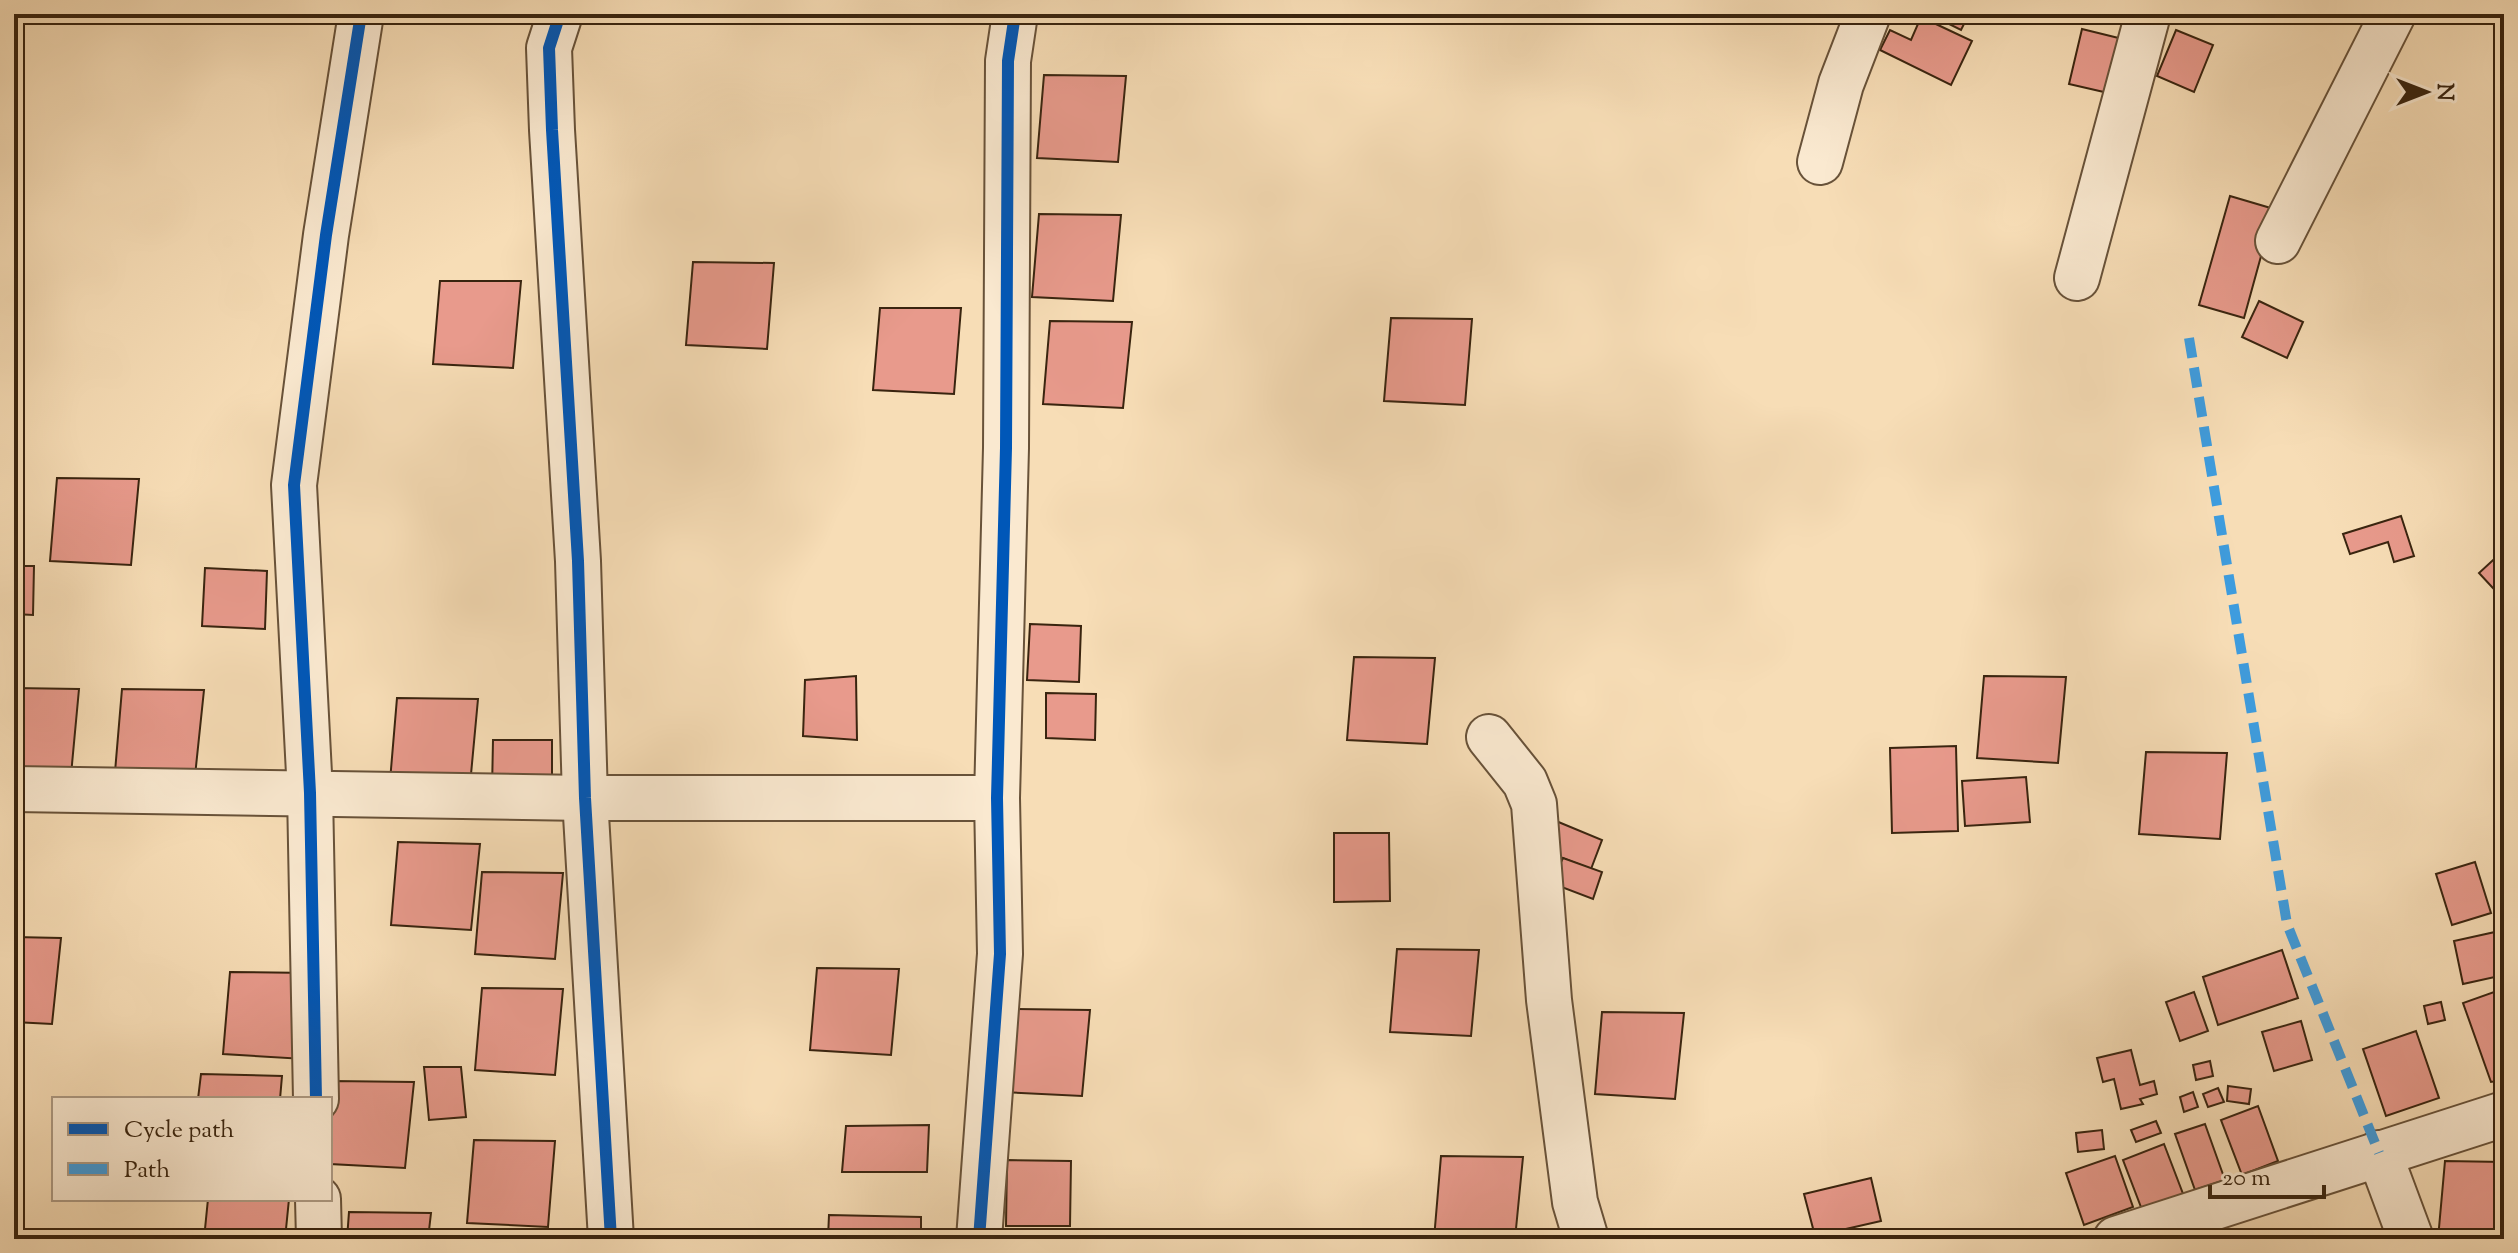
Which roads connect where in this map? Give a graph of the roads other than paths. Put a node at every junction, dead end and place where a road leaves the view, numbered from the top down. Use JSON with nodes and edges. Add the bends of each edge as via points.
{"nodes":[{"id":1,"x":361,"y":14,"type":"edge"},
{"id":2,"x":560,"y":14,"type":"edge"},
{"id":3,"x":1015,"y":14,"type":"edge"},
{"id":4,"x":1868,"y":14,"type":"edge"},
{"id":5,"x":2148,"y":14,"type":"edge"},
{"id":6,"x":2393,"y":14,"type":"edge"},
{"id":7,"x":1820,"y":162,"type":"dead end"},
{"id":8,"x":2278,"y":241,"type":"dead end"},
{"id":9,"x":2077,"y":278,"type":"dead end"},
{"id":10,"x":1489,"y":737,"type":"dead end"},
{"id":11,"x":14,"y":789,"type":"edge"},
{"id":12,"x":310,"y":793,"type":"junction"},
{"id":13,"x":585,"y":798,"type":"junction"},
{"id":14,"x":997,"y":798,"type":"junction"},
{"id":15,"x":316,"y":1097,"type":"edge"},
{"id":16,"x":2504,"y":1114,"type":"edge"},
{"id":17,"x":2379,"y":1153,"type":"junction"},
{"id":18,"x":318,"y":1201,"type":"edge"},
{"id":19,"x":319,"y":1239,"type":"edge"},
{"id":20,"x":611,"y":1239,"type":"edge"},
{"id":21,"x":979,"y":1239,"type":"edge"},
{"id":22,"x":1586,"y":1239,"type":"edge"},
{"id":23,"x":2116,"y":1239,"type":"edge"},
{"id":24,"x":2411,"y":1239,"type":"edge"}],
"edges":[{"from":1,"to":12,"type":"street","via":[[294,485]]},
{"from":2,"to":13,"type":"street","via":[[549,48],[578,561]]},
{"from":3,"to":14,"type":"street","via":[[1008,61]]},
{"from":4,"to":7,"type":"street","via":[[1841,84]]},
{"from":5,"to":9,"type":"street"},
{"from":6,"to":8,"type":"street"},
{"from":10,"to":22,"type":"street","via":[[1525,782],[1534,804],[1549,1000],[1575,1202]]},
{"from":11,"to":12,"type":"street"},
{"from":12,"to":13,"type":"street"},
{"from":12,"to":15,"type":"street"},
{"from":13,"to":14,"type":"street"},
{"from":13,"to":20,"type":"street"},
{"from":14,"to":21,"type":"street","via":[[1000,954]]},
{"from":16,"to":17,"type":"street"},
{"from":17,"to":23,"type":"street"},
{"from":17,"to":24,"type":"street"},
{"from":18,"to":19,"type":"street"}]}
